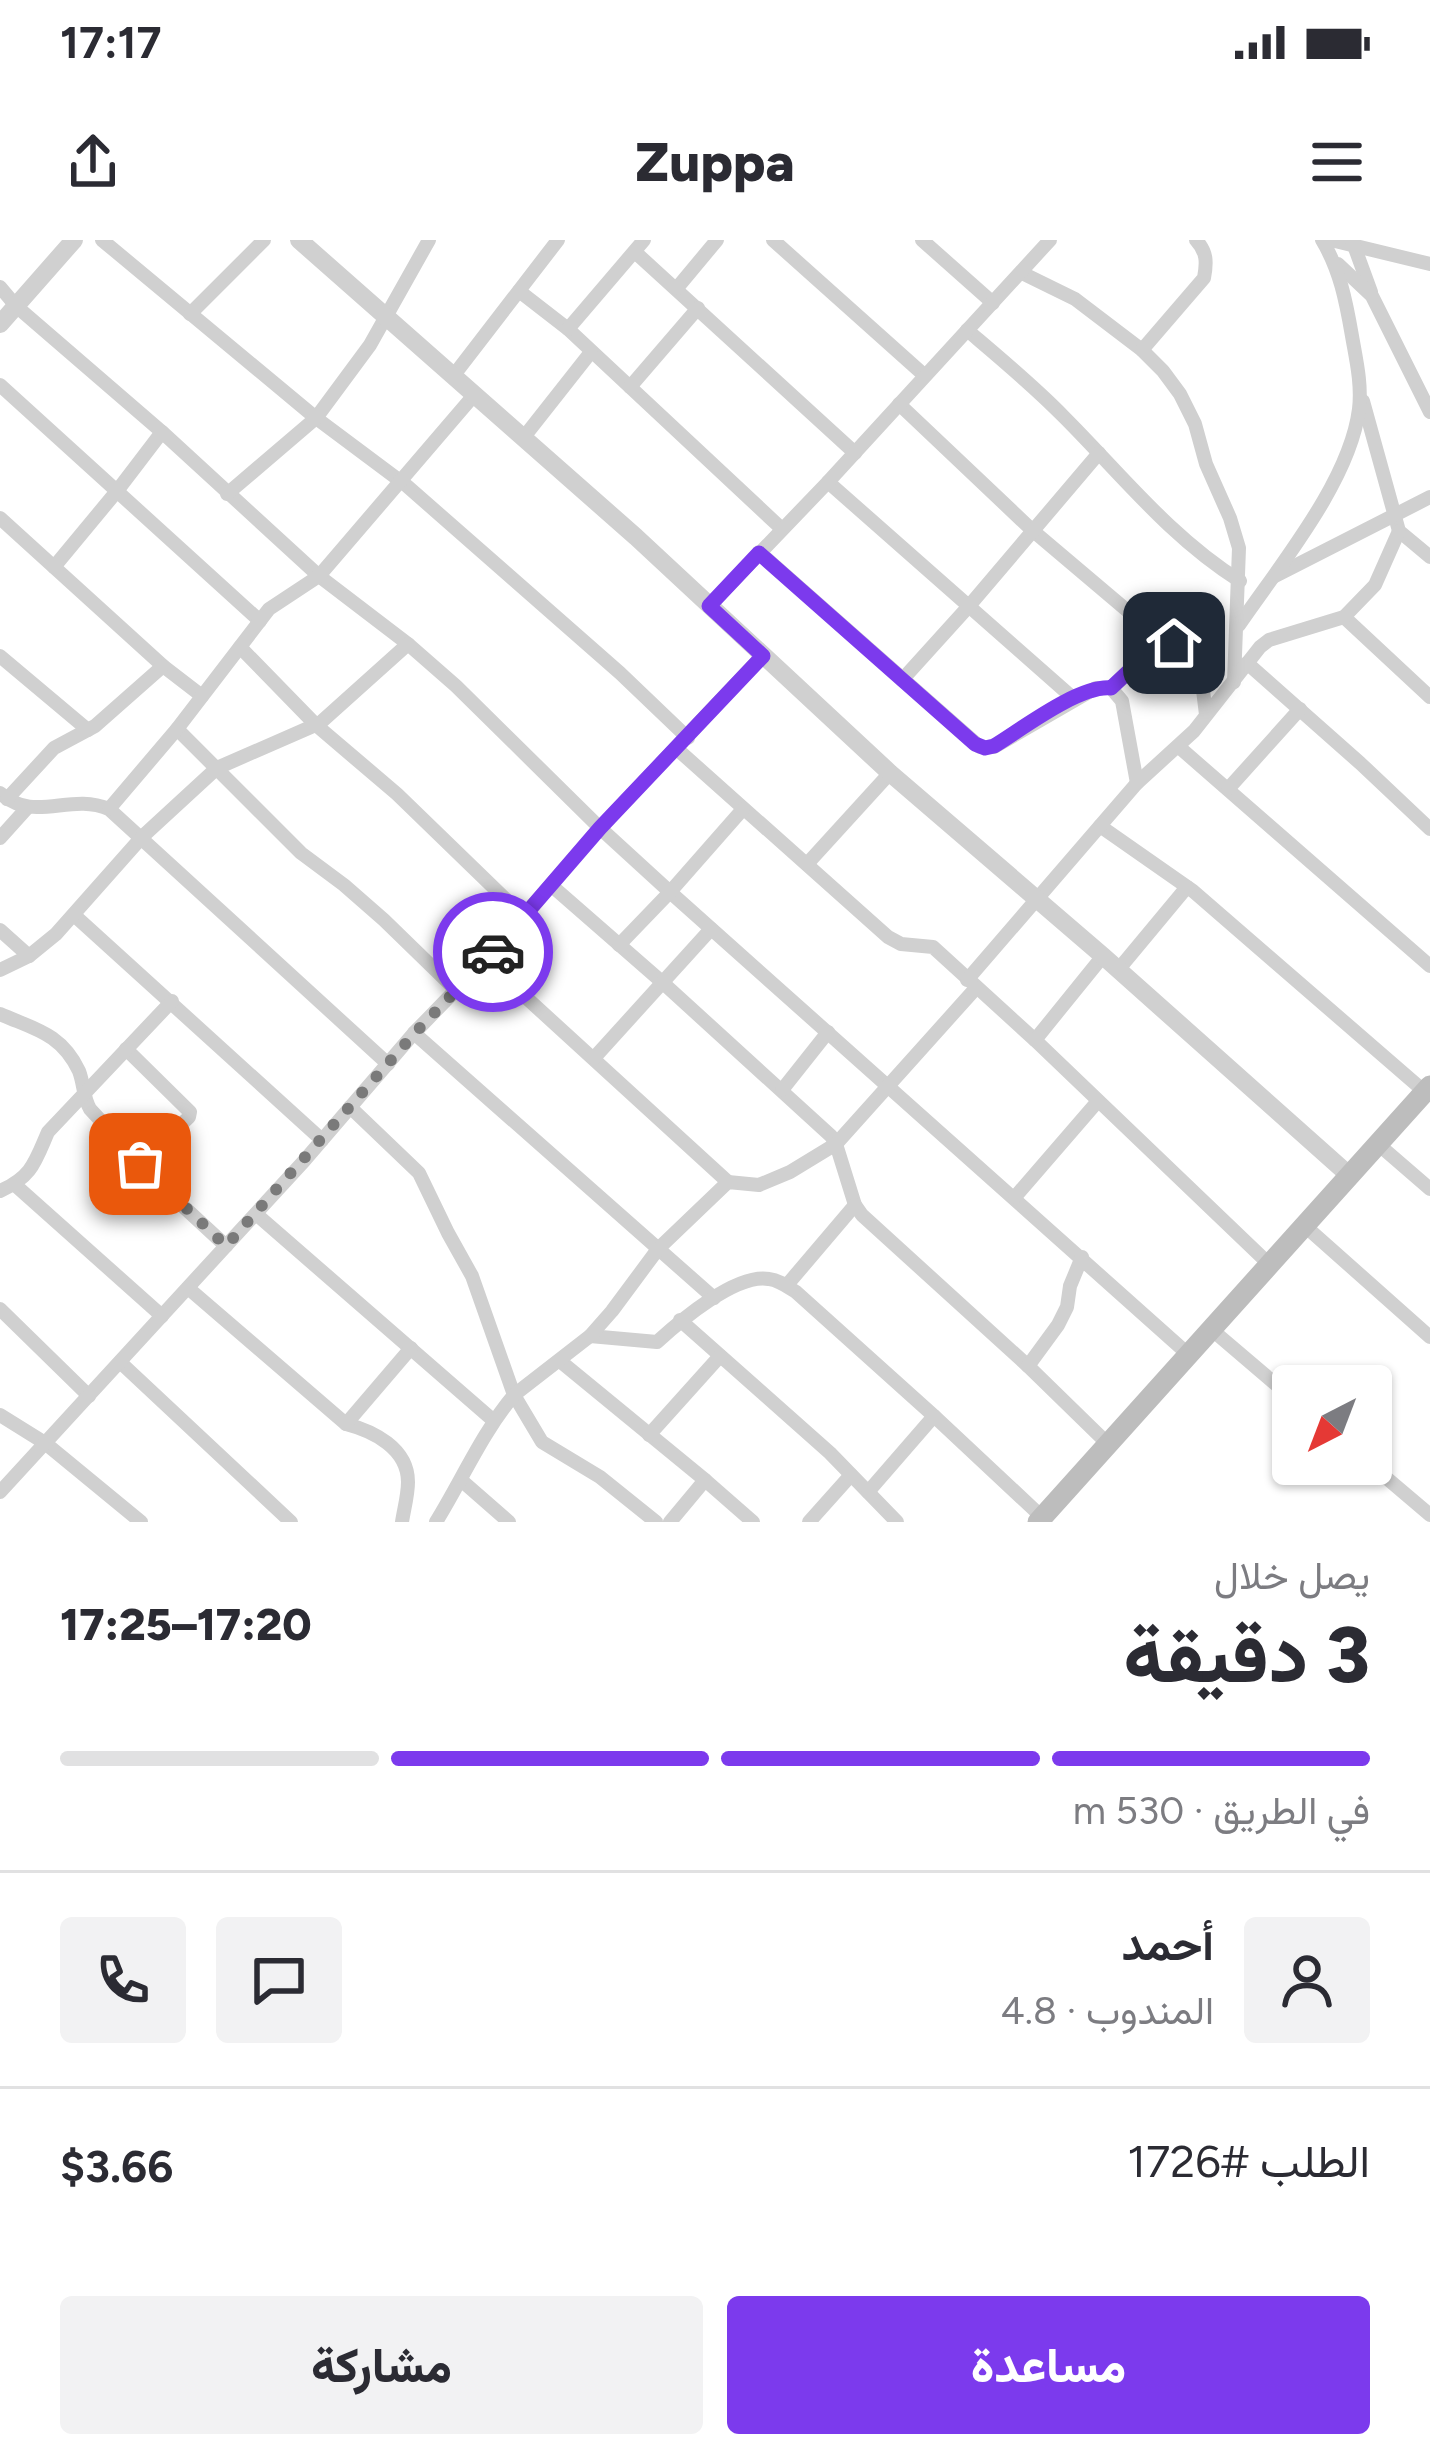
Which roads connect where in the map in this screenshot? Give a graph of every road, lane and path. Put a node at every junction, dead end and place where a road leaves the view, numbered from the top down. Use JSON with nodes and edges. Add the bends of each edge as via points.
{"nodes":[{"id":1,"x":74,"y":240,"type":"edge"},
{"id":2,"x":102,"y":240,"type":"edge"},
{"id":3,"x":264,"y":240,"type":"edge"},
{"id":4,"x":299,"y":240,"type":"edge"},
{"id":5,"x":429,"y":240,"type":"edge"},
{"id":6,"x":558,"y":240,"type":"edge"},
{"id":7,"x":717,"y":240,"type":"edge"},
{"id":8,"x":773,"y":240,"type":"edge"},
{"id":9,"x":922,"y":240,"type":"edge"},
{"id":10,"x":1050,"y":240,"type":"edge"},
{"id":11,"x":1196,"y":240,"type":"edge"},
{"id":12,"x":1322,"y":240,"type":"edge"},
{"id":13,"x":1331,"y":240,"type":"edge"},
{"id":14,"x":1354,"y":243,"type":"edge"},
{"id":15,"x":640,"y":246,"type":"edge"},
{"id":16,"x":1334,"y":260,"type":"junction"},
{"id":17,"x":1430,"y":264,"type":"edge"},
{"id":18,"x":1022,"y":273,"type":"junction"},
{"id":19,"x":0,"y":287,"type":"edge"},
{"id":20,"x":677,"y":288,"type":"junction"},
{"id":21,"x":519,"y":291,"type":"junction"},
{"id":22,"x":1372,"y":296,"type":"junction"},
{"id":23,"x":993,"y":303,"type":"junction"},
{"id":24,"x":16,"y":306,"type":"junction"},
{"id":25,"x":698,"y":308,"type":"junction"},
{"id":26,"x":190,"y":314,"type":"junction"},
{"id":27,"x":386,"y":315,"type":"junction"},
{"id":28,"x":0,"y":324,"type":"edge"},
{"id":29,"x":568,"y":329,"type":"junction"},
{"id":30,"x":967,"y":330,"type":"junction"},
{"id":31,"x":1142,"y":350,"type":"junction"},
{"id":32,"x":591,"y":352,"type":"junction"},
{"id":33,"x":454,"y":375,"type":"junction"},
{"id":34,"x":924,"y":375,"type":"junction"},
{"id":35,"x":0,"y":386,"type":"edge"},
{"id":36,"x":630,"y":387,"type":"junction"},
{"id":37,"x":1360,"y":390,"type":"junction"},
{"id":38,"x":475,"y":394,"type":"junction"},
{"id":39,"x":899,"y":404,"type":"junction"},
{"id":40,"x":1430,"y":412,"type":"edge"},
{"id":41,"x":316,"y":418,"type":"junction"},
{"id":42,"x":162,"y":432,"type":"junction"},
{"id":43,"x":524,"y":436,"type":"junction"},
{"id":44,"x":855,"y":453,"type":"junction"},
{"id":45,"x":1099,"y":453,"type":"junction"},
{"id":46,"x":400,"y":481,"type":"junction"},
{"id":47,"x":829,"y":482,"type":"junction"},
{"id":48,"x":117,"y":491,"type":"junction"},
{"id":49,"x":227,"y":494,"type":"junction"},
{"id":50,"x":1430,"y":496,"type":"edge"},
{"id":51,"x":1394,"y":514,"type":"junction"},
{"id":52,"x":0,"y":518,"type":"edge"},
{"id":53,"x":782,"y":529,"type":"junction"},
{"id":54,"x":1032,"y":530,"type":"junction"},
{"id":55,"x":1399,"y":531,"type":"junction"},
{"id":56,"x":759,"y":553,"type":"junction"},
{"id":57,"x":1430,"y":557,"type":"edge"},
{"id":58,"x":54,"y":567,"type":"junction"},
{"id":59,"x":320,"y":577,"type":"junction"},
{"id":60,"x":1270,"y":578,"type":"junction"},
{"id":61,"x":1240,"y":580,"type":"junction"},
{"id":62,"x":709,"y":606,"type":"junction"},
{"id":63,"x":969,"y":606,"type":"junction"},
{"id":64,"x":1344,"y":617,"type":"junction"},
{"id":65,"x":260,"y":621,"type":"junction"},
{"id":66,"x":1237,"y":629,"type":"junction"},
{"id":67,"x":1162,"y":640,"type":"junction"},
{"id":68,"x":408,"y":644,"type":"junction"},
{"id":69,"x":239,"y":647,"type":"junction"},
{"id":70,"x":0,"y":656,"type":"edge"},
{"id":71,"x":763,"y":656,"type":"junction"},
{"id":72,"x":1247,"y":663,"type":"junction"},
{"id":73,"x":163,"y":666,"type":"junction"},
{"id":74,"x":902,"y":680,"type":"junction"},
{"id":75,"x":1234,"y":682,"type":"junction"},
{"id":76,"x":1111,"y":688,"type":"junction"},
{"id":77,"x":202,"y":696,"type":"junction"},
{"id":78,"x":1430,"y":697,"type":"edge"},
{"id":79,"x":1073,"y":698,"type":"junction"},
{"id":80,"x":1300,"y":710,"type":"junction"},
{"id":81,"x":1206,"y":714,"type":"junction"},
{"id":82,"x":316,"y":725,"type":"junction"},
{"id":83,"x":177,"y":729,"type":"junction"},
{"id":84,"x":88,"y":730,"type":"junction"},
{"id":85,"x":682,"y":743,"type":"junction"},
{"id":86,"x":1178,"y":747,"type":"junction"},
{"id":87,"x":217,"y":768,"type":"junction"},
{"id":88,"x":890,"y":772,"type":"junction"},
{"id":89,"x":1137,"y":783,"type":"junction"},
{"id":90,"x":1228,"y":789,"type":"junction"},
{"id":91,"x":4,"y":796,"type":"edge"},
{"id":92,"x":27,"y":808,"type":"junction"},
{"id":93,"x":109,"y":809,"type":"junction"},
{"id":94,"x":743,"y":809,"type":"junction"},
{"id":95,"x":1100,"y":826,"type":"junction"},
{"id":96,"x":600,"y":828,"type":"junction"},
{"id":97,"x":1430,"y":829,"type":"edge"},
{"id":98,"x":142,"y":837,"type":"junction"},
{"id":99,"x":0,"y":838,"type":"edge"},
{"id":100,"x":808,"y":864,"type":"junction"},
{"id":101,"x":552,"y":886,"type":"junction"},
{"id":102,"x":1187,"y":887,"type":"junction"},
{"id":103,"x":670,"y":892,"type":"junction"},
{"id":104,"x":1036,"y":899,"type":"junction"},
{"id":105,"x":74,"y":915,"type":"junction"},
{"id":106,"x":524,"y":917,"type":"junction"},
{"id":107,"x":711,"y":928,"type":"junction"},
{"id":108,"x":0,"y":930,"type":"edge"},
{"id":109,"x":619,"y":945,"type":"junction"},
{"id":110,"x":29,"y":956,"type":"junction"},
{"id":111,"x":485,"y":960,"type":"junction"},
{"id":112,"x":1111,"y":963,"type":"junction"},
{"id":113,"x":1430,"y":966,"type":"edge"},
{"id":114,"x":0,"y":970,"type":"edge"},
{"id":115,"x":662,"y":982,"type":"junction"},
{"id":116,"x":971,"y":984,"type":"junction"},
{"id":117,"x":456,"y":990,"type":"junction"},
{"id":118,"x":172,"y":1001,"type":"junction"},
{"id":119,"x":0,"y":1015,"type":"edge"},
{"id":120,"x":828,"y":1032,"type":"junction"},
{"id":121,"x":415,"y":1033,"type":"junction"},
{"id":122,"x":1035,"y":1040,"type":"junction"},
{"id":123,"x":126,"y":1049,"type":"junction"},
{"id":124,"x":594,"y":1058,"type":"junction"},
{"id":125,"x":388,"y":1064,"type":"junction"},
{"id":126,"x":888,"y":1085,"type":"junction"},
{"id":127,"x":1427,"y":1089,"type":"edge"},
{"id":128,"x":782,"y":1090,"type":"junction"},
{"id":129,"x":83,"y":1094,"type":"junction"},
{"id":130,"x":1098,"y":1101,"type":"junction"},
{"id":131,"x":350,"y":1107,"type":"junction"},
{"id":132,"x":322,"y":1139,"type":"junction"},
{"id":133,"x":836,"y":1144,"type":"junction"},
{"id":134,"x":1378,"y":1144,"type":"junction"},
{"id":135,"x":140,"y":1164,"type":"junction"},
{"id":136,"x":1350,"y":1175,"type":"junction"},
{"id":137,"x":728,"y":1182,"type":"junction"},
{"id":138,"x":7,"y":1188,"type":"edge"},
{"id":139,"x":1430,"y":1189,"type":"edge"},
{"id":140,"x":1015,"y":1197,"type":"junction"},
{"id":141,"x":855,"y":1205,"type":"junction"},
{"id":142,"x":256,"y":1214,"type":"junction"},
{"id":143,"x":1305,"y":1226,"type":"junction"},
{"id":144,"x":226,"y":1246,"type":"junction"},
{"id":145,"x":658,"y":1249,"type":"junction"},
{"id":146,"x":1082,"y":1257,"type":"junction"},
{"id":147,"x":1269,"y":1264,"type":"junction"},
{"id":148,"x":787,"y":1286,"type":"junction"},
{"id":149,"x":188,"y":1288,"type":"junction"},
{"id":150,"x":714,"y":1298,"type":"junction"},
{"id":151,"x":0,"y":1309,"type":"edge"},
{"id":152,"x":162,"y":1316,"type":"junction"},
{"id":153,"x":680,"y":1320,"type":"junction"},
{"id":154,"x":1211,"y":1329,"type":"junction"},
{"id":155,"x":590,"y":1336,"type":"junction"},
{"id":156,"x":1430,"y":1337,"type":"edge"},
{"id":157,"x":411,"y":1348,"type":"junction"},
{"id":158,"x":720,"y":1355,"type":"junction"},
{"id":159,"x":1189,"y":1355,"type":"junction"},
{"id":160,"x":560,"y":1361,"type":"junction"},
{"id":161,"x":120,"y":1362,"type":"junction"},
{"id":162,"x":1028,"y":1366,"type":"junction"},
{"id":163,"x":1272,"y":1381,"type":"edge"},
{"id":164,"x":514,"y":1395,"type":"junction"},
{"id":165,"x":89,"y":1396,"type":"junction"},
{"id":166,"x":0,"y":1415,"type":"edge"},
{"id":167,"x":934,"y":1416,"type":"junction"},
{"id":168,"x":494,"y":1421,"type":"junction"},
{"id":169,"x":346,"y":1424,"type":"junction"},
{"id":170,"x":649,"y":1435,"type":"junction"},
{"id":171,"x":45,"y":1443,"type":"junction"},
{"id":172,"x":1108,"y":1445,"type":"junction"},
{"id":173,"x":851,"y":1475,"type":"junction"},
{"id":174,"x":461,"y":1480,"type":"junction"},
{"id":175,"x":705,"y":1480,"type":"junction"},
{"id":176,"x":1392,"y":1482,"type":"edge"},
{"id":177,"x":0,"y":1492,"type":"edge"},
{"id":178,"x":868,"y":1492,"type":"junction"},
{"id":179,"x":1430,"y":1514,"type":"edge"},
{"id":180,"x":1040,"y":1520,"type":"edge"},
{"id":181,"x":141,"y":1522,"type":"edge"},
{"id":182,"x":291,"y":1522,"type":"edge"},
{"id":183,"x":402,"y":1522,"type":"edge"},
{"id":184,"x":436,"y":1522,"type":"edge"},
{"id":185,"x":509,"y":1522,"type":"edge"},
{"id":186,"x":656,"y":1522,"type":"edge"},
{"id":187,"x":670,"y":1522,"type":"edge"},
{"id":188,"x":753,"y":1522,"type":"edge"},
{"id":189,"x":808,"y":1522,"type":"edge"},
{"id":190,"x":897,"y":1522,"type":"edge"}],
"edges":[{"from":1,"to":24,"type":"street"},
{"from":2,"to":26,"type":"street"},
{"from":3,"to":26,"type":"street"},
{"from":4,"to":27,"type":"street"},
{"from":5,"to":27,"type":"street"},
{"from":6,"to":21,"type":"street"},
{"from":7,"to":20,"type":"street"},
{"from":8,"to":34,"type":"street"},
{"from":9,"to":23,"type":"street"},
{"from":10,"to":18,"type":"street"},
{"from":11,"to":31,"type":"street","via":[[1204,278]]},
{"from":12,"to":16,"type":"street"},
{"from":13,"to":14,"type":"street"},
{"from":14,"to":17,"type":"street"},
{"from":14,"to":22,"type":"street"},
{"from":15,"to":20,"type":"street"},
{"from":15,"to":29,"type":"street"},
{"from":16,"to":22,"type":"street"},
{"from":16,"to":37,"type":"street"},
{"from":18,"to":23,"type":"street"},
{"from":18,"to":31,"type":"street","via":[[1075,299]]},
{"from":19,"to":24,"type":"street"},
{"from":20,"to":25,"type":"street"},
{"from":21,"to":29,"type":"street"},
{"from":21,"to":33,"type":"street"},
{"from":22,"to":40,"type":"street"},
{"from":23,"to":30,"type":"street"},
{"from":24,"to":28,"type":"street"},
{"from":24,"to":42,"type":"street"},
{"from":25,"to":36,"type":"street"},
{"from":25,"to":44,"type":"street"},
{"from":26,"to":41,"type":"street"},
{"from":27,"to":33,"type":"street"},
{"from":27,"to":41,"type":"street"},
{"from":29,"to":32,"type":"street"},
{"from":30,"to":34,"type":"street"},
{"from":30,"to":45,"type":"street"},
{"from":31,"to":61,"type":"street","via":[[1196,424],[1239,548]]},
{"from":32,"to":36,"type":"street"},
{"from":32,"to":43,"type":"street"},
{"from":33,"to":38,"type":"street"},
{"from":34,"to":39,"type":"street"},
{"from":35,"to":48,"type":"street"},
{"from":36,"to":53,"type":"street"},
{"from":37,"to":51,"type":"street"},
{"from":37,"to":60,"type":"street","via":[[1336,474]]},
{"from":38,"to":43,"type":"street"},
{"from":38,"to":46,"type":"street"},
{"from":39,"to":44,"type":"street"},
{"from":39,"to":54,"type":"street"},
{"from":41,"to":46,"type":"street"},
{"from":41,"to":49,"type":"street"},
{"from":42,"to":48,"type":"street"},
{"from":42,"to":49,"type":"street"},
{"from":43,"to":62,"type":"street"},
{"from":44,"to":47,"type":"street"},
{"from":45,"to":54,"type":"street"},
{"from":45,"to":61,"type":"street","via":[[1204,559]]},
{"from":46,"to":59,"type":"street"},
{"from":46,"to":85,"type":"street","via":[[620,673]]},
{"from":47,"to":53,"type":"street"},
{"from":47,"to":63,"type":"street"},
{"from":48,"to":58,"type":"street"},
{"from":48,"to":65,"type":"street"},
{"from":49,"to":59,"type":"street"},
{"from":50,"to":51,"type":"street"},
{"from":51,"to":55,"type":"street"},
{"from":51,"to":60,"type":"street"},
{"from":52,"to":58,"type":"street"},
{"from":53,"to":56,"type":"street"},
{"from":54,"to":63,"type":"street"},
{"from":54,"to":67,"type":"street"},
{"from":55,"to":57,"type":"street"},
{"from":55,"to":64,"type":"street","via":[[1375,585]]},
{"from":56,"to":62,"type":"street"},
{"from":56,"to":74,"type":"street"},
{"from":58,"to":73,"type":"street"},
{"from":59,"to":65,"type":"street"},
{"from":59,"to":68,"type":"street"},
{"from":60,"to":66,"type":"street"},
{"from":61,"to":66,"type":"street"},
{"from":62,"to":71,"type":"street"},
{"from":63,"to":74,"type":"street"},
{"from":63,"to":79,"type":"street"},
{"from":64,"to":72,"type":"street","via":[[1269,640]]},
{"from":64,"to":78,"type":"street"},
{"from":65,"to":69,"type":"street"},
{"from":66,"to":75,"type":"street"},
{"from":67,"to":76,"type":"street"},
{"from":67,"to":81,"type":"street","via":[[1194,659]]},
{"from":68,"to":82,"type":"street"},
{"from":68,"to":96,"type":"street"},
{"from":69,"to":77,"type":"street"},
{"from":69,"to":82,"type":"street"},
{"from":70,"to":84,"type":"street"},
{"from":71,"to":85,"type":"street"},
{"from":71,"to":88,"type":"street"},
{"from":72,"to":75,"type":"street"},
{"from":72,"to":80,"type":"street"},
{"from":73,"to":77,"type":"street"},
{"from":73,"to":84,"type":"street"},
{"from":74,"to":79,"type":"street","via":[[985,748]]},
{"from":75,"to":81,"type":"street"},
{"from":76,"to":79,"type":"street"},
{"from":76,"to":89,"type":"street","via":[[1122,701]]},
{"from":77,"to":83,"type":"street"},
{"from":80,"to":90,"type":"street"},
{"from":80,"to":97,"type":"street"},
{"from":81,"to":86,"type":"street"},
{"from":82,"to":87,"type":"street"},
{"from":82,"to":106,"type":"street"},
{"from":83,"to":87,"type":"street"},
{"from":83,"to":93,"type":"street"},
{"from":84,"to":91,"type":"street","via":[[54,748]]},
{"from":85,"to":94,"type":"street"},
{"from":85,"to":96,"type":"street"},
{"from":86,"to":89,"type":"street"},
{"from":86,"to":90,"type":"street"},
{"from":87,"to":98,"type":"street"},
{"from":87,"to":117,"type":"street"},
{"from":88,"to":100,"type":"street"},
{"from":88,"to":104,"type":"street"},
{"from":89,"to":95,"type":"street"},
{"from":90,"to":113,"type":"street"},
{"from":91,"to":92,"type":"street"},
{"from":92,"to":93,"type":"street","via":[[82,802]]},
{"from":92,"to":99,"type":"street"},
{"from":93,"to":98,"type":"street"},
{"from":94,"to":100,"type":"street"},
{"from":94,"to":103,"type":"street"},
{"from":95,"to":102,"type":"street"},
{"from":95,"to":104,"type":"street"},
{"from":96,"to":101,"type":"street"},
{"from":96,"to":103,"type":"street"},
{"from":98,"to":105,"type":"street"},
{"from":98,"to":125,"type":"street"},
{"from":100,"to":116,"type":"street","via":[[888,937],[933,947]]},
{"from":101,"to":106,"type":"street"},
{"from":101,"to":109,"type":"street"},
{"from":102,"to":112,"type":"street"},
{"from":102,"to":127,"type":"street"},
{"from":103,"to":107,"type":"street"},
{"from":103,"to":109,"type":"street"},
{"from":104,"to":112,"type":"street"},
{"from":104,"to":116,"type":"street"},
{"from":105,"to":110,"type":"street"},
{"from":105,"to":118,"type":"street"},
{"from":106,"to":111,"type":"street"},
{"from":107,"to":115,"type":"street"},
{"from":107,"to":120,"type":"street"},
{"from":108,"to":110,"type":"street"},
{"from":109,"to":115,"type":"street"},
{"from":110,"to":114,"type":"street"},
{"from":111,"to":117,"type":"street"},
{"from":111,"to":124,"type":"street"},
{"from":112,"to":122,"type":"street"},
{"from":112,"to":136,"type":"street"},
{"from":115,"to":124,"type":"street"},
{"from":115,"to":128,"type":"street"},
{"from":116,"to":122,"type":"street"},
{"from":116,"to":126,"type":"street"},
{"from":117,"to":121,"type":"street"},
{"from":118,"to":123,"type":"street"},
{"from":118,"to":132,"type":"street"},
{"from":119,"to":129,"type":"street","via":[[51,1036],[79,1071]]},
{"from":120,"to":126,"type":"street"},
{"from":120,"to":128,"type":"street"},
{"from":121,"to":125,"type":"street"},
{"from":121,"to":145,"type":"street"},
{"from":122,"to":130,"type":"street"},
{"from":123,"to":129,"type":"street"},
{"from":123,"to":135,"type":"street","via":[[190,1112]]},
{"from":124,"to":137,"type":"street"},
{"from":125,"to":131,"type":"street"},
{"from":126,"to":133,"type":"street"},
{"from":126,"to":140,"type":"street"},
{"from":127,"to":134,"type":"main road"},
{"from":128,"to":133,"type":"street"},
{"from":129,"to":135,"type":"street"},
{"from":129,"to":138,"type":"street","via":[[48,1132],[31,1171]]},
{"from":130,"to":140,"type":"street"},
{"from":130,"to":147,"type":"street"},
{"from":131,"to":132,"type":"street"},
{"from":131,"to":164,"type":"street","via":[[419,1172],[472,1276]]},
{"from":132,"to":142,"type":"street"},
{"from":133,"to":137,"type":"street","via":[[759,1185]]},
{"from":133,"to":141,"type":"street"},
{"from":134,"to":136,"type":"main road"},
{"from":134,"to":139,"type":"street"},
{"from":135,"to":144,"type":"street"},
{"from":136,"to":143,"type":"main road"},
{"from":137,"to":145,"type":"street"},
{"from":138,"to":152,"type":"street"},
{"from":140,"to":146,"type":"street"},
{"from":141,"to":148,"type":"street"},
{"from":141,"to":162,"type":"street"},
{"from":142,"to":144,"type":"street"},
{"from":142,"to":157,"type":"street"},
{"from":143,"to":147,"type":"main road"},
{"from":143,"to":156,"type":"street"},
{"from":144,"to":149,"type":"street"},
{"from":145,"to":150,"type":"street"},
{"from":145,"to":155,"type":"street"},
{"from":146,"to":159,"type":"street"},
{"from":146,"to":162,"type":"street","via":[[1067,1307]]},
{"from":147,"to":154,"type":"main road"},
{"from":148,"to":150,"type":"street","via":[[752,1280]]},
{"from":148,"to":167,"type":"street"},
{"from":149,"to":152,"type":"street"},
{"from":149,"to":169,"type":"street"},
{"from":150,"to":153,"type":"street"},
{"from":151,"to":165,"type":"street"},
{"from":152,"to":161,"type":"street"},
{"from":153,"to":155,"type":"street","via":[[654,1342]]},
{"from":153,"to":158,"type":"street"},
{"from":154,"to":159,"type":"main road"},
{"from":154,"to":163,"type":"street"},
{"from":155,"to":160,"type":"street"},
{"from":157,"to":168,"type":"street"},
{"from":157,"to":169,"type":"street"},
{"from":158,"to":170,"type":"street"},
{"from":158,"to":173,"type":"street"},
{"from":159,"to":172,"type":"main road"},
{"from":160,"to":164,"type":"street"},
{"from":160,"to":170,"type":"street"},
{"from":161,"to":165,"type":"street"},
{"from":161,"to":182,"type":"street"},
{"from":162,"to":172,"type":"street"},
{"from":164,"to":168,"type":"street"},
{"from":164,"to":186,"type":"street","via":[[542,1442]]},
{"from":165,"to":171,"type":"street"},
{"from":166,"to":171,"type":"street"},
{"from":167,"to":178,"type":"street"},
{"from":167,"to":180,"type":"street"},
{"from":168,"to":174,"type":"street"},
{"from":169,"to":183,"type":"street","via":[[372,1432],[404,1462]]},
{"from":170,"to":175,"type":"street"},
{"from":171,"to":177,"type":"street"},
{"from":171,"to":181,"type":"street"},
{"from":172,"to":180,"type":"main road"},
{"from":173,"to":178,"type":"street"},
{"from":173,"to":189,"type":"street"},
{"from":174,"to":184,"type":"street"},
{"from":174,"to":185,"type":"street"},
{"from":175,"to":187,"type":"street"},
{"from":175,"to":188,"type":"street"},
{"from":176,"to":179,"type":"street"},
{"from":178,"to":190,"type":"street"}]}
